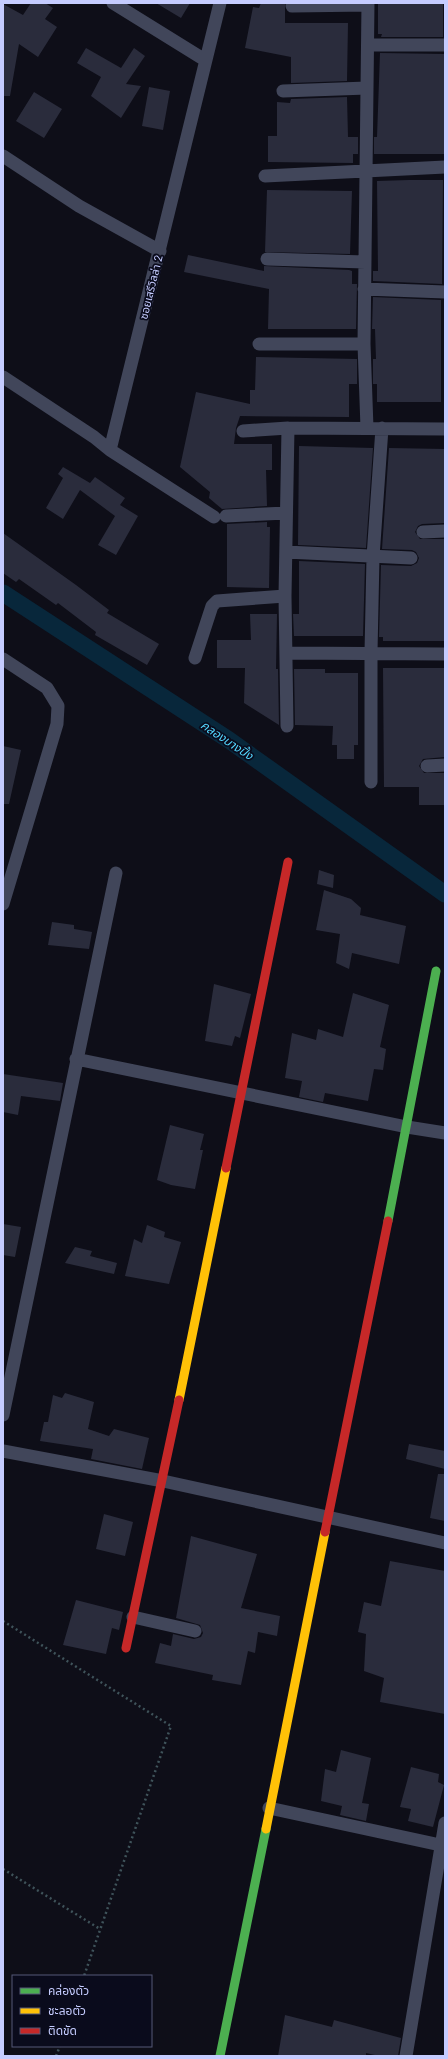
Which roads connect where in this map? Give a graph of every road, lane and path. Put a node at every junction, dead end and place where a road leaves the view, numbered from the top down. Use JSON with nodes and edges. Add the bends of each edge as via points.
{"nodes":[{"id":1,"x":113,"y":3,"type":"edge"},
{"id":2,"x":220,"y":3,"type":"edge"},
{"id":3,"x":368,"y":4,"type":"edge"},
{"id":4,"x":292,"y":6,"type":"dead end"},
{"id":5,"x":368,"y":45,"type":"junction"},
{"id":6,"x":445,"y":45,"type":"edge"},
{"id":7,"x":205,"y":60,"type":"junction"},
{"id":8,"x":367,"y":88,"type":"junction"},
{"id":9,"x":284,"y":91,"type":"dead end"},
{"id":10,"x":3,"y":156,"type":"edge"},
{"id":11,"x":445,"y":167,"type":"edge"},
{"id":12,"x":367,"y":170,"type":"junction"},
{"id":13,"x":265,"y":176,"type":"dead end"},
{"id":14,"x":160,"y":251,"type":"junction"},
{"id":15,"x":267,"y":259,"type":"dead end"},
{"id":16,"x":365,"y":262,"type":"junction"},
{"id":17,"x":364,"y":289,"type":"junction"},
{"id":18,"x":445,"y":292,"type":"edge"},
{"id":19,"x":259,"y":344,"type":"dead end"},
{"id":20,"x":364,"y":344,"type":"junction"},
{"id":21,"x":3,"y":377,"type":"edge"},
{"id":22,"x":288,"y":428,"type":"junction"},
{"id":23,"x":367,"y":428,"type":"junction"},
{"id":24,"x":382,"y":428,"type":"junction"},
{"id":25,"x":445,"y":429,"type":"edge"},
{"id":26,"x":243,"y":430,"type":"dead end"},
{"id":27,"x":110,"y":450,"type":"junction"},
{"id":28,"x":286,"y":513,"type":"junction"},
{"id":29,"x":423,"y":532,"type":"dead end"},
{"id":30,"x":445,"y":532,"type":"edge"},
{"id":31,"x":286,"y":552,"type":"junction"},
{"id":32,"x":373,"y":558,"type":"junction"},
{"id":33,"x":412,"y":558,"type":"dead end"},
{"id":34,"x":285,"y":596,"type":"junction"},
{"id":35,"x":371,"y":652,"type":"junction"},
{"id":36,"x":286,"y":653,"type":"junction"},
{"id":37,"x":445,"y":654,"type":"edge"},
{"id":38,"x":195,"y":658,"type":"dead end"},
{"id":39,"x":3,"y":659,"type":"edge"},
{"id":40,"x":287,"y":726,"type":"dead end"},
{"id":41,"x":445,"y":765,"type":"edge"},
{"id":42,"x":428,"y":766,"type":"dead end"},
{"id":43,"x":372,"y":782,"type":"dead end"},
{"id":44,"x":288,"y":862,"type":"dead end"},
{"id":45,"x":116,"y":873,"type":"dead end"},
{"id":46,"x":3,"y":904,"type":"edge"},
{"id":47,"x":436,"y":971,"type":"dead end"},
{"id":48,"x":76,"y":1059,"type":"junction"},
{"id":49,"x":243,"y":1093,"type":"junction"},
{"id":50,"x":407,"y":1127,"type":"junction"},
{"id":51,"x":445,"y":1133,"type":"edge"},
{"id":52,"x":3,"y":1415,"type":"edge"},
{"id":53,"x":3,"y":1451,"type":"edge"},
{"id":54,"x":163,"y":1480,"type":"junction"},
{"id":55,"x":328,"y":1517,"type":"junction"},
{"id":56,"x":445,"y":1542,"type":"edge"},
{"id":57,"x":134,"y":1617,"type":"junction"},
{"id":58,"x":3,"y":1621,"type":"edge"},
{"id":59,"x":195,"y":1631,"type":"dead end"},
{"id":60,"x":126,"y":1648,"type":"dead end"},
{"id":61,"x":269,"y":1808,"type":"junction"},
{"id":62,"x":445,"y":1823,"type":"edge"},
{"id":63,"x":443,"y":1845,"type":"edge"},
{"id":64,"x":3,"y":1869,"type":"edge"},
{"id":65,"x":100,"y":1929,"type":"junction"},
{"id":66,"x":84,"y":1975,"type":"edge"},
{"id":67,"x":220,"y":2056,"type":"edge"},
{"id":68,"x":406,"y":2056,"type":"edge"}],
"edges":[{"from":1,"to":7,"type":"street"},
{"from":2,"to":7,"type":"street","name":"ซอยเสรีวิลล่า 2"},
{"from":3,"to":4,"type":"street"},
{"from":3,"to":5,"type":"street"},
{"from":5,"to":6,"type":"street"},
{"from":5,"to":8,"type":"street"},
{"from":7,"to":14,"type":"street","name":"ซอยเสรีวิลล่า 2"},
{"from":8,"to":9,"type":"street"},
{"from":8,"to":12,"type":"street"},
{"from":10,"to":14,"type":"street","via":[[78,206]]},
{"from":11,"to":12,"type":"street"},
{"from":12,"to":13,"type":"street"},
{"from":12,"to":16,"type":"street"},
{"from":14,"to":27,"type":"street","name":"ซอยเสรีวิลล่า 2"},
{"from":15,"to":16,"type":"street"},
{"from":16,"to":17,"type":"street"},
{"from":17,"to":18,"type":"street"},
{"from":17,"to":20,"type":"street"},
{"from":19,"to":20,"type":"street"},
{"from":20,"to":23,"type":"street"},
{"from":21,"to":27,"type":"street"},
{"from":22,"to":23,"type":"street"},
{"from":22,"to":26,"type":"street"},
{"from":22,"to":28,"type":"street"},
{"from":23,"to":24,"type":"street"},
{"from":24,"to":25,"type":"street"},
{"from":24,"to":32,"type":"street"},
{"from":27,"to":28,"type":"street","via":[[220,517]]},
{"from":28,"to":31,"type":"street"},
{"from":29,"to":30,"type":"street"},
{"from":31,"to":32,"type":"street"},
{"from":31,"to":34,"type":"street"},
{"from":32,"to":33,"type":"street"},
{"from":32,"to":35,"type":"street"},
{"from":34,"to":36,"type":"street"},
{"from":34,"to":38,"type":"street","via":[[217,601],[212,606]]},
{"from":35,"to":36,"type":"street"},
{"from":35,"to":37,"type":"street"},
{"from":35,"to":43,"type":"street"},
{"from":36,"to":40,"type":"street"},
{"from":39,"to":46,"type":"street","via":[[47,688],[58,706],[57,724]]},
{"from":41,"to":42,"type":"street"},
{"from":44,"to":49,"type":"street"},
{"from":45,"to":48,"type":"street"},
{"from":47,"to":50,"type":"street"},
{"from":48,"to":49,"type":"street"},
{"from":48,"to":52,"type":"street"},
{"from":49,"to":50,"type":"street"},
{"from":49,"to":54,"type":"street"},
{"from":50,"to":51,"type":"street"},
{"from":50,"to":55,"type":"street"},
{"from":53,"to":54,"type":"street"},
{"from":54,"to":55,"type":"street"},
{"from":54,"to":57,"type":"street"},
{"from":55,"to":56,"type":"street"},
{"from":55,"to":61,"type":"street"},
{"from":57,"to":59,"type":"street"},
{"from":57,"to":60,"type":"street"},
{"from":58,"to":65,"type":"path","via":[[171,1726]]},
{"from":61,"to":63,"type":"street"},
{"from":61,"to":67,"type":"street"},
{"from":62,"to":63,"type":"street"},
{"from":63,"to":68,"type":"street"},
{"from":64,"to":65,"type":"path"},
{"from":65,"to":66,"type":"path"}]}
